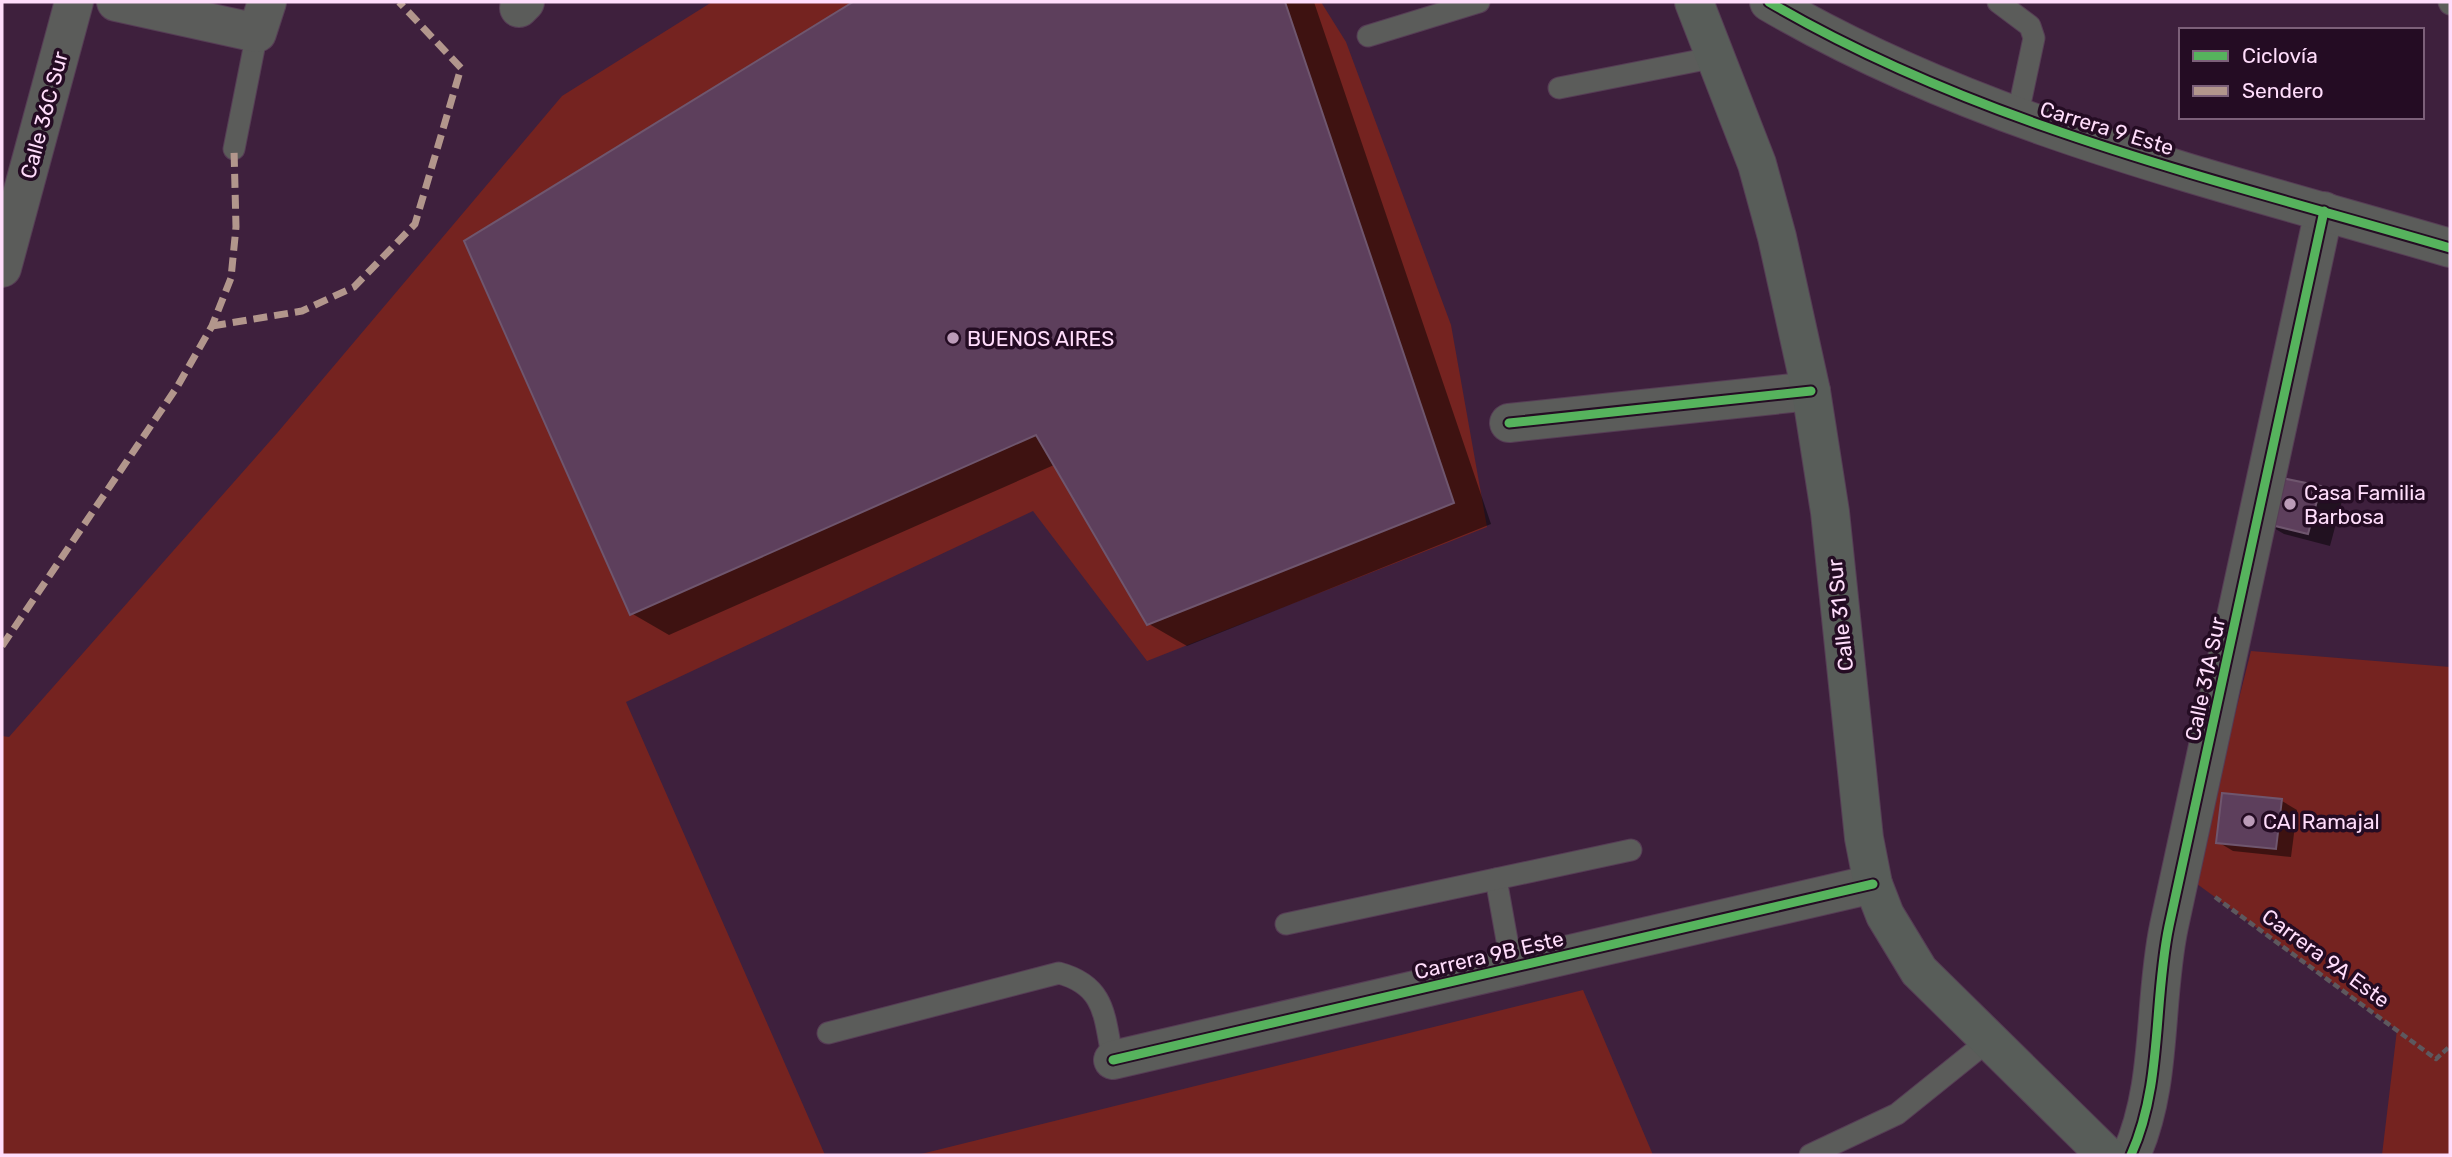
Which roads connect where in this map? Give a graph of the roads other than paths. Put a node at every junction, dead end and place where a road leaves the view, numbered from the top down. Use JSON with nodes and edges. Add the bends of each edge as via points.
{"nodes":[{"id":1,"x":74,"y":2,"type":"edge"},
{"id":2,"x":116,"y":2,"type":"edge"},
{"id":3,"x":1479,"y":2,"type":"edge"},
{"id":4,"x":1694,"y":2,"type":"edge"},
{"id":5,"x":1769,"y":2,"type":"edge"},
{"id":6,"x":1998,"y":2,"type":"edge"},
{"id":7,"x":262,"y":18,"type":"edge"},
{"id":8,"x":1367,"y":36,"type":"dead end"},
{"id":9,"x":1716,"y":57,"type":"junction"},
{"id":10,"x":1559,"y":88,"type":"dead end"},
{"id":11,"x":2017,"y":118,"type":"junction"},
{"id":12,"x":234,"y":149,"type":"dead end"},
{"id":13,"x":2324,"y":211,"type":"junction"},
{"id":14,"x":2450,"y":248,"type":"edge"},
{"id":15,"x":2,"y":268,"type":"edge"},
{"id":16,"x":1811,"y":391,"type":"junction"},
{"id":17,"x":1509,"y":423,"type":"dead end"},
{"id":18,"x":1632,"y":850,"type":"dead end"},
{"id":19,"x":1496,"y":879,"type":"junction"},
{"id":20,"x":1873,"y":884,"type":"junction"},
{"id":21,"x":1286,"y":924,"type":"dead end"},
{"id":22,"x":1512,"y":968,"type":"junction"},
{"id":23,"x":828,"y":1033,"type":"dead end"},
{"id":24,"x":1989,"y":1040,"type":"junction"},
{"id":25,"x":1113,"y":1060,"type":"joint"},
{"id":26,"x":1810,"y":1155,"type":"edge"},
{"id":27,"x":2106,"y":1155,"type":"edge"},
{"id":28,"x":2131,"y":1155,"type":"edge"}],
"edges":[{"from":1,"to":15,"type":"street","name":"Calle 36C Sur"},
{"from":2,"to":7,"type":"street"},
{"from":3,"to":8,"type":"lane"},
{"from":4,"to":9,"type":"main road","name":"Calle 31 Sur"},
{"from":5,"to":11,"type":"street","name":"Carrera 9 Este","via":[[1882,63]]},
{"from":6,"to":11,"type":"lane","via":[[2030,26],[2034,38]]},
{"from":7,"to":12,"type":"lane"},
{"from":9,"to":10,"type":"lane"},
{"from":9,"to":16,"type":"main road","name":"Calle 31 Sur","via":[[1757,164]]},
{"from":11,"to":13,"type":"street","name":"Carrera 9 Este"},
{"from":13,"to":14,"type":"street","name":"Carrera 9 Este"},
{"from":13,"to":28,"type":"street","name":"Calle 31A Sur","via":[[2162,958],[2149,1100]]},
{"from":16,"to":17,"type":"street"},
{"from":16,"to":20,"type":"main road","name":"Calle 31 Sur","via":[[1830,512],[1857,786]]},
{"from":18,"to":19,"type":"lane"},
{"from":19,"to":21,"type":"lane"},
{"from":19,"to":22,"type":"lane"},
{"from":20,"to":22,"type":"street","name":"Carrera 9B Este"},
{"from":20,"to":24,"type":"main road","name":"Calle 31 Sur","via":[[1900,945],[1919,971]]},
{"from":22,"to":25,"type":"street","name":"Carrera 9B Este"},
{"from":23,"to":25,"type":"lane","via":[[1059,973],[1080,979],[1097,996]]},
{"from":24,"to":26,"type":"lane","via":[[1897,1114]]},
{"from":24,"to":27,"type":"main road","name":"Calle 31 Sur"}]}
